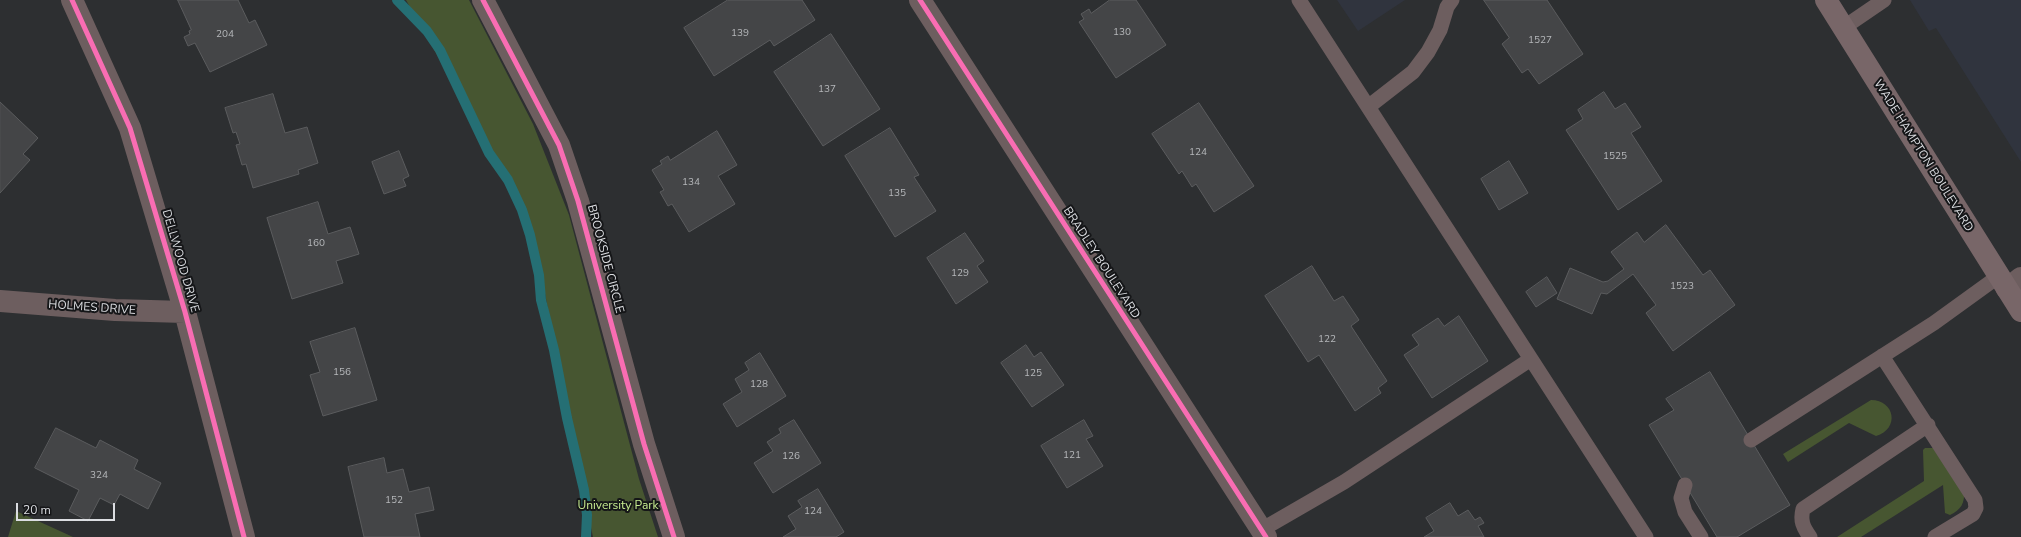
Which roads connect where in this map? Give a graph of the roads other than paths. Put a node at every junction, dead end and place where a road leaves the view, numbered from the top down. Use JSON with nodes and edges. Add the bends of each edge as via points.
{"nodes":[{"id":1,"x":72,"y":0,"type":"edge"},
{"id":2,"x":483,"y":0,"type":"edge"},
{"id":3,"x":920,"y":0,"type":"edge"},
{"id":4,"x":1299,"y":0,"type":"edge"},
{"id":5,"x":1452,"y":0,"type":"edge"},
{"id":6,"x":1826,"y":0,"type":"edge"},
{"id":7,"x":1884,"y":0,"type":"edge"},
{"id":8,"x":1843,"y":28,"type":"junction"},
{"id":9,"x":1368,"y":107,"type":"junction"},
{"id":10,"x":2009,"y":281,"type":"edge"},
{"id":11,"x":0,"y":301,"type":"edge"},
{"id":12,"x":2021,"y":311,"type":"edge"},
{"id":13,"x":185,"y":312,"type":"junction"},
{"id":14,"x":1882,"y":356,"type":"junction"},
{"id":15,"x":1531,"y":359,"type":"junction"},
{"id":16,"x":1928,"y":425,"type":"junction"},
{"id":17,"x":1751,"y":440,"type":"dead end"},
{"id":18,"x":1685,"y":485,"type":"dead end"},
{"id":19,"x":1264,"y":534,"type":"edge"},
{"id":20,"x":244,"y":537,"type":"edge"},
{"id":21,"x":674,"y":537,"type":"edge"},
{"id":22,"x":1646,"y":537,"type":"edge"},
{"id":23,"x":1701,"y":537,"type":"edge"},
{"id":24,"x":1810,"y":537,"type":"edge"},
{"id":25,"x":1935,"y":537,"type":"edge"}],
"edges":[{"from":1,"to":13,"type":"street","name":"DELLWOOD DRIVE","via":[[130,128]]},
{"from":2,"to":21,"type":"street","name":"BROOKSIDE CIRCLE","via":[[558,145],[574,187],[644,444]]},
{"from":3,"to":19,"type":"street","name":"BRADLEY BOULEVARD"},
{"from":4,"to":9,"type":"lane"},
{"from":5,"to":9,"type":"lane","via":[[1447,6],[1440,30],[1413,72]]},
{"from":6,"to":8,"type":"main road","name":"WADE HAMPTON BOULEVARD"},
{"from":7,"to":8,"type":"lane"},
{"from":8,"to":10,"type":"main road","name":"WADE HAMPTON BOULEVARD"},
{"from":9,"to":15,"type":"lane"},
{"from":10,"to":12,"type":"main road","name":"WADE HAMPTON BOULEVARD"},
{"from":10,"to":14,"type":"lane"},
{"from":11,"to":13,"type":"street","name":"HOLMES DRIVE","via":[[115,310]]},
{"from":13,"to":20,"type":"street","name":"DELLWOOD DRIVE"},
{"from":14,"to":16,"type":"lane"},
{"from":14,"to":17,"type":"lane"},
{"from":15,"to":19,"type":"lane"},
{"from":15,"to":22,"type":"lane"},
{"from":16,"to":24,"type":"lane","via":[[1803,509],[1802,525]]},
{"from":16,"to":25,"type":"lane","via":[[1975,500],[1976,508],[1973,514]]},
{"from":18,"to":23,"type":"lane","via":[[1681,498],[1685,512]]}]}
